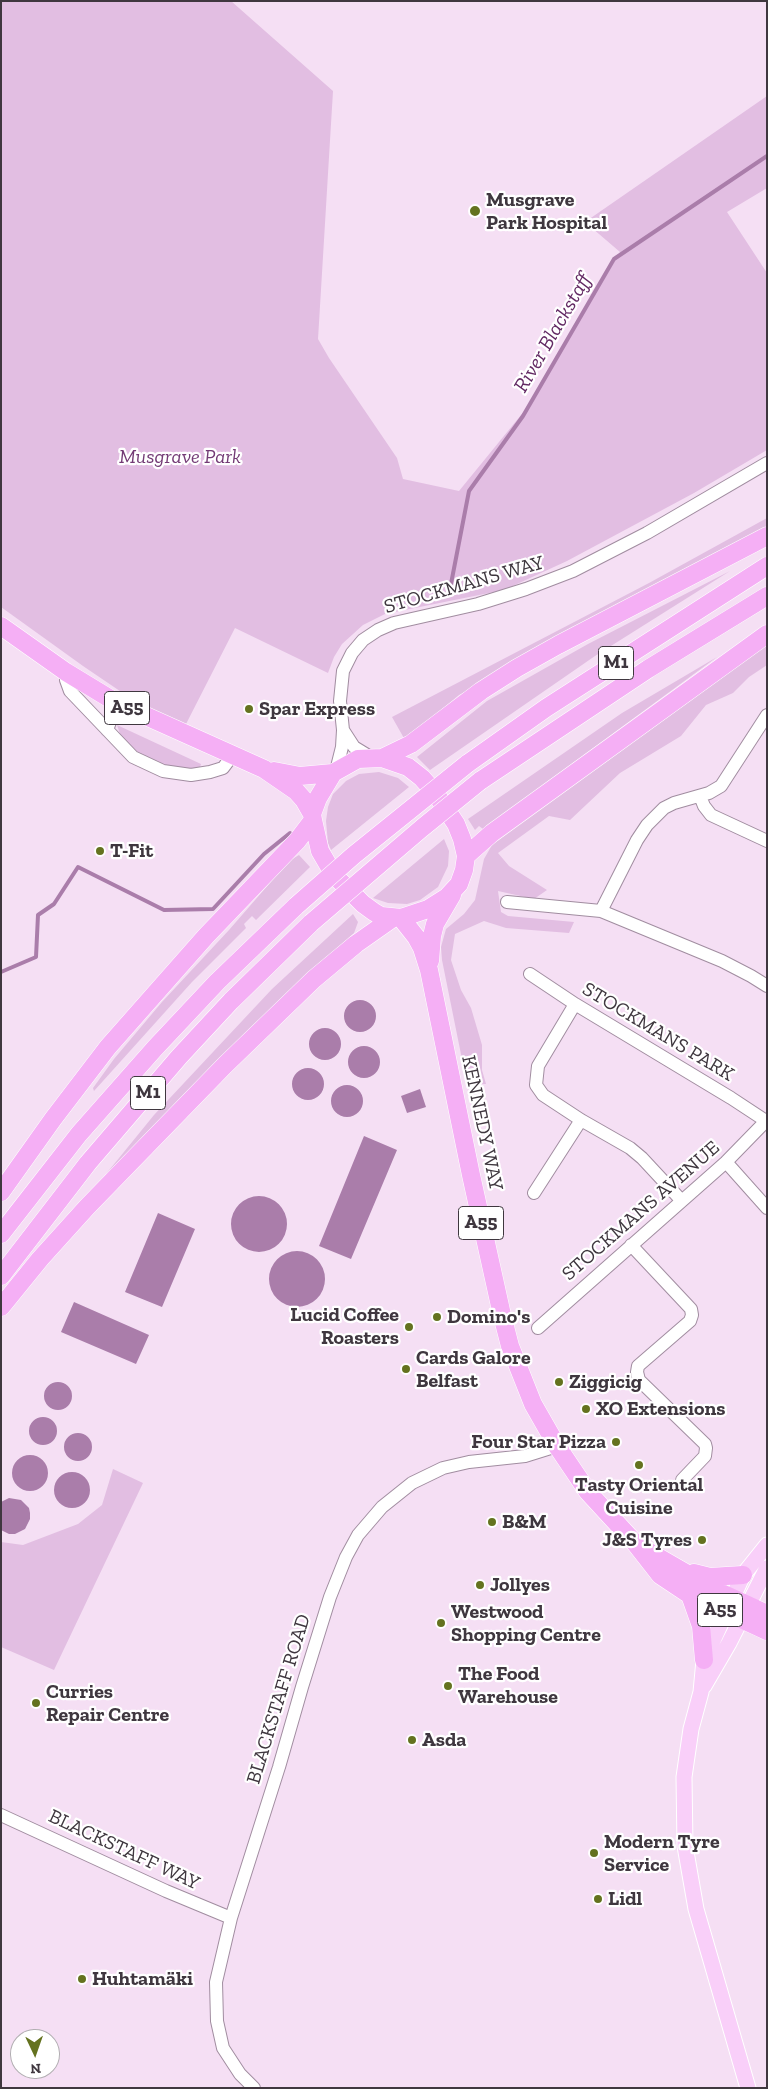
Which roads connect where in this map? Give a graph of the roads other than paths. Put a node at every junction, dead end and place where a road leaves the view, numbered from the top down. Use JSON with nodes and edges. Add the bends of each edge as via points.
{"nodes":[{"id":1,"x":767,"y":463,"type":"edge"},
{"id":2,"x":767,"y":536,"type":"edge"},
{"id":3,"x":767,"y":566,"type":"edge"},
{"id":4,"x":767,"y":596,"type":"edge"},
{"id":5,"x":2,"y":626,"type":"edge"},
{"id":6,"x":767,"y":634,"type":"edge"},
{"id":7,"x":66,"y":672,"type":"junction"},
{"id":8,"x":117,"y":703,"type":"junction"},
{"id":9,"x":767,"y":715,"type":"edge"},
{"id":10,"x":107,"y":730,"type":"junction"},
{"id":11,"x":343,"y":730,"type":"junction"},
{"id":12,"x":232,"y":756,"type":"junction"},
{"id":13,"x":377,"y":758,"type":"junction"},
{"id":14,"x":264,"y":769,"type":"junction"},
{"id":15,"x":334,"y":772,"type":"junction"},
{"id":16,"x":700,"y":796,"type":"junction"},
{"id":17,"x":312,"y":817,"type":"junction"},
{"id":18,"x":767,"y":841,"type":"edge"},
{"id":19,"x":466,"y":856,"type":"junction"},
{"id":20,"x":459,"y":884,"type":"junction"},
{"id":21,"x":507,"y":902,"type":"dead end"},
{"id":22,"x":602,"y":911,"type":"junction"},
{"id":23,"x":397,"y":918,"type":"junction"},
{"id":24,"x":429,"y":970,"type":"junction"},
{"id":25,"x":530,"y":974,"type":"dead end"},
{"id":26,"x":767,"y":986,"type":"edge"},
{"id":27,"x":575,"y":1004,"type":"junction"},
{"id":28,"x":581,"y":1120,"type":"junction"},
{"id":29,"x":766,"y":1120,"type":"edge"},
{"id":30,"x":726,"y":1162,"type":"junction"},
{"id":31,"x":1,"y":1192,"type":"edge"},
{"id":32,"x":534,"y":1192,"type":"dead end"},
{"id":33,"x":681,"y":1200,"type":"junction"},
{"id":34,"x":767,"y":1208,"type":"edge"},
{"id":35,"x":1,"y":1234,"type":"edge"},
{"id":36,"x":631,"y":1245,"type":"junction"},
{"id":37,"x":1,"y":1276,"type":"edge"},
{"id":38,"x":1,"y":1307,"type":"edge"},
{"id":39,"x":538,"y":1328,"type":"dead end"},
{"id":40,"x":557,"y":1446,"type":"junction"},
{"id":41,"x":682,"y":1480,"type":"dead end"},
{"id":42,"x":635,"y":1543,"type":"junction"},
{"id":43,"x":767,"y":1545,"type":"edge"},
{"id":44,"x":767,"y":1568,"type":"edge"},
{"id":45,"x":684,"y":1571,"type":"junction"},
{"id":46,"x":743,"y":1575,"type":"junction"},
{"id":47,"x":690,"y":1595,"type":"junction"},
{"id":48,"x":728,"y":1605,"type":"junction"},
{"id":49,"x":745,"y":1613,"type":"junction"},
{"id":50,"x":767,"y":1614,"type":"edge"},
{"id":51,"x":767,"y":1631,"type":"edge"},
{"id":52,"x":704,"y":1660,"type":"junction"},
{"id":53,"x":701,"y":1692,"type":"junction"},
{"id":54,"x":1,"y":1815,"type":"edge"},
{"id":55,"x":231,"y":1918,"type":"junction"},
{"id":56,"x":254,"y":2088,"type":"edge"},
{"id":57,"x":748,"y":2088,"type":"edge"}],
"edges":[{"from":1,"to":11,"type":"street","name":"STOCKMANS WAY","via":[[647,533],[573,571],[478,604],[394,622],[378,630],[363,640],[343,671],[340,701]]},
{"from":2,"to":13,"type":"highway","number":"M1","via":[[526,664],[481,691],[411,744]]},
{"from":3,"to":35,"type":"highway","number":"M1","bridge":true,"via":[[546,708],[467,764],[354,855],[217,982],[80,1134]]},
{"from":4,"to":37,"type":"highway","number":"M1","bridge":true,"via":[[648,669],[480,781],[311,923],[179,1057],[88,1163]]},
{"from":5,"to":7,"type":"highway","number":"A55"},
{"from":6,"to":19,"type":"highway","via":[[492,832]]},
{"from":7,"to":8,"type":"highway","number":"A55"},
{"from":7,"to":10,"type":"street","via":[[70,691]]},
{"from":8,"to":10,"type":"street"},
{"from":8,"to":12,"type":"highway","number":"A55"},
{"from":9,"to":16,"type":"street","via":[[721,786]]},
{"from":10,"to":12,"type":"street","via":[[133,756],[163,771],[191,775],[210,772],[223,768]]},
{"from":11,"to":13,"type":"street","via":[[354,747]]},
{"from":11,"to":15,"type":"street","name":"STOCKMANS WAY","via":[[342,747]]},
{"from":12,"to":14,"type":"highway","number":"A55"},
{"from":13,"to":15,"type":"highway","number":"A55","via":[[358,760]]},
{"from":13,"to":19,"type":"highway","via":[[408,766],[432,789],[456,824]]},
{"from":14,"to":15,"type":"highway","number":"A55","via":[[300,776]]},
{"from":14,"to":17,"type":"highway","number":"A55","via":[[296,791]]},
{"from":15,"to":17,"type":"highway","via":[[324,785]]},
{"from":16,"to":18,"type":"street","via":[[712,815]]},
{"from":16,"to":22,"type":"street","via":[[664,808],[646,825]]},
{"from":17,"to":23,"type":"highway","number":"A55","via":[[320,851],[334,875],[363,904],[381,916]]},
{"from":17,"to":31,"type":"highway","via":[[297,841],[108,1047]]},
{"from":19,"to":20,"type":"highway","number":"A55"},
{"from":20,"to":23,"type":"highway","via":[[447,897],[428,909]]},
{"from":20,"to":24,"type":"highway","name":"KENNEDY WAY","number":"A55","via":[[436,924]]},
{"from":21,"to":22,"type":"street"},
{"from":22,"to":26,"type":"street","via":[[722,961]]},
{"from":23,"to":24,"type":"highway","name":"KENNEDY WAY","number":"A55","via":[[416,937]]},
{"from":23,"to":38,"type":"highway","number":"M1","via":[[356,944],[314,979],[225,1065],[87,1207]]},
{"from":24,"to":40,"type":"highway","name":"KENNEDY WAY","number":"A55","via":[[504,1323],[528,1394]]},
{"from":25,"to":27,"type":"street","name":"STOCKMANS PARK"},
{"from":27,"to":28,"type":"street","via":[[538,1066],[536,1085],[543,1095]]},
{"from":27,"to":29,"type":"street","name":"STOCKMANS PARK"},
{"from":28,"to":32,"type":"street"},
{"from":28,"to":33,"type":"street","via":[[630,1148]]},
{"from":29,"to":30,"type":"street","name":"STOCKMANS AVENUE"},
{"from":30,"to":33,"type":"street","name":"STOCKMANS AVENUE"},
{"from":30,"to":34,"type":"street"},
{"from":33,"to":36,"type":"street","name":"STOCKMANS AVENUE"},
{"from":36,"to":39,"type":"street","name":"STOCKMANS AVENUE"},
{"from":36,"to":41,"type":"street","via":[[691,1309],[690,1320],[638,1366],[637,1372],[639,1380],[705,1444],[705,1456]]},
{"from":40,"to":42,"type":"highway","name":"KENNEDY WAY","number":"A55","via":[[588,1492]]},
{"from":40,"to":55,"type":"street","name":"BLACKSTAFF ROAD","via":[[525,1456],[443,1468],[412,1483],[382,1506],[358,1535],[330,1597]]},
{"from":42,"to":45,"type":"highway","name":"KENNEDY WAY","number":"A55"},
{"from":42,"to":47,"type":"highway","name":"KENNEDY WAY","number":"A55","via":[[660,1575]]},
{"from":43,"to":46,"type":"main road"},
{"from":44,"to":49,"type":"main road"},
{"from":45,"to":46,"type":"highway","via":[[710,1577]]},
{"from":45,"to":48,"type":"highway","name":"KENNEDY WAY","number":"A55"},
{"from":46,"to":48,"type":"main road"},
{"from":47,"to":48,"type":"highway","name":"KENNEDY WAY","number":"A55"},
{"from":47,"to":52,"type":"highway","via":[[702,1626]]},
{"from":48,"to":49,"type":"highway","name":"KENNEDY WAY","number":"A55"},
{"from":48,"to":52,"type":"main road"},
{"from":49,"to":50,"type":"highway","name":"KENNEDY WAY","number":"A55"},
{"from":49,"to":51,"type":"highway","name":"KENNEDY WAY","number":"A55"},
{"from":49,"to":53,"type":"main road"},
{"from":52,"to":53,"type":"main road"},
{"from":53,"to":57,"type":"main road","via":[[686,1754],[686,1846],[696,1909]]},
{"from":54,"to":55,"type":"street","name":"BLACKSTAFF WAY"},
{"from":55,"to":56,"type":"street","name":"BLACKSTAFF ROAD","via":[[216,1982],[217,2021],[229,2060]]}]}
